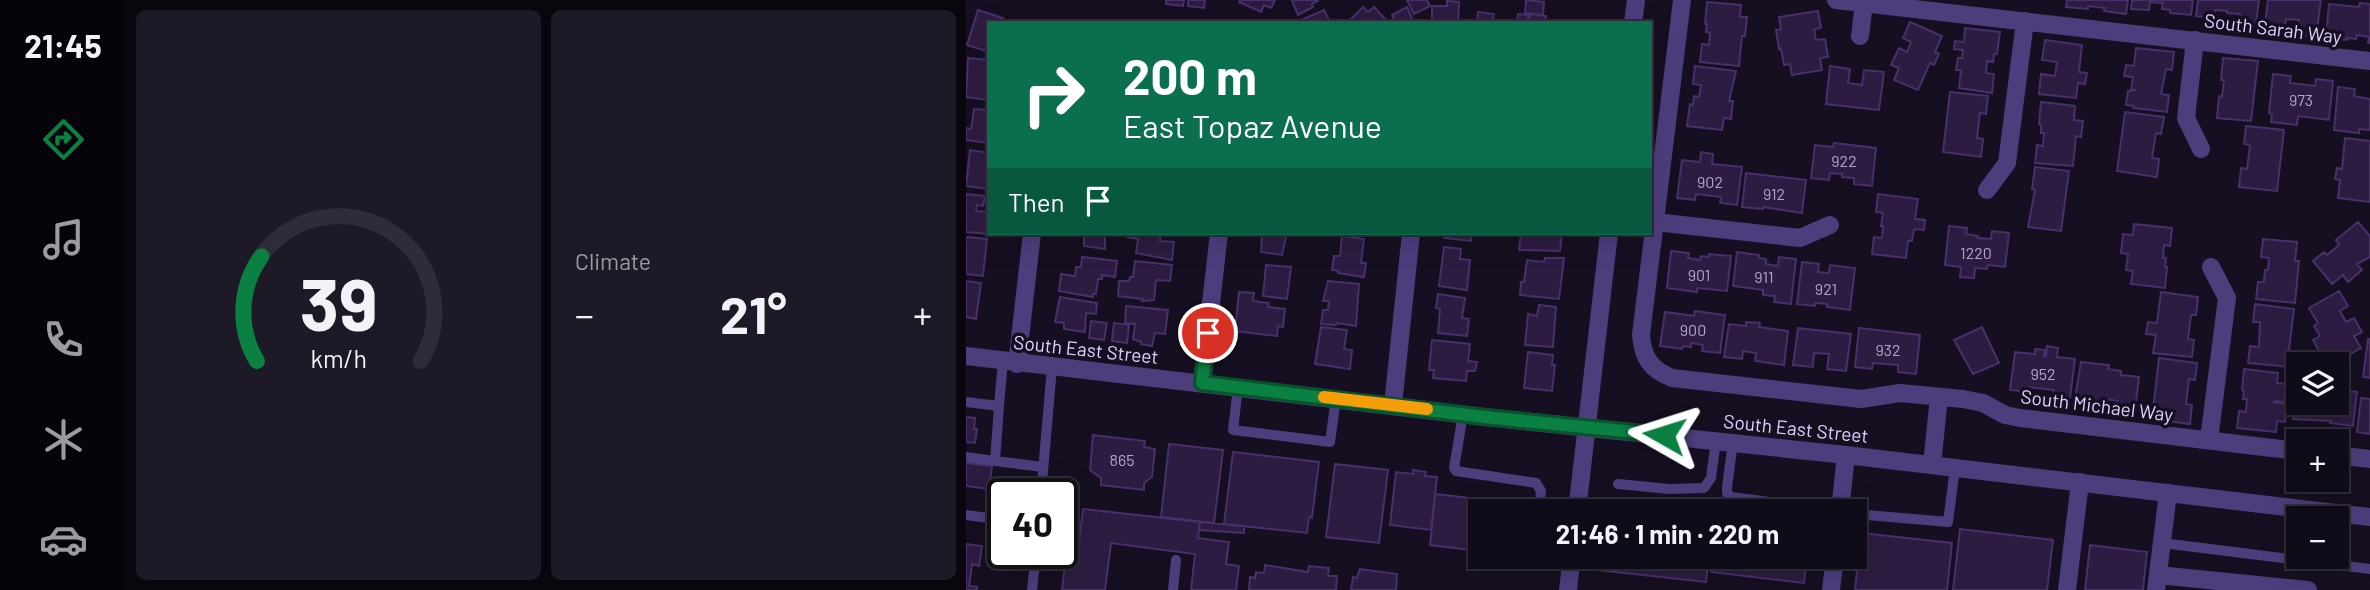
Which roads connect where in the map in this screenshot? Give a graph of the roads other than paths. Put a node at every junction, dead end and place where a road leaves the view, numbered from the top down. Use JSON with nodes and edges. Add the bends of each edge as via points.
{"nodes":[{"id":1,"x":1636,"y":0,"type":"edge"},
{"id":2,"x":1682,"y":0,"type":"edge"},
{"id":3,"x":1836,"y":0,"type":"edge"},
{"id":4,"x":1864,"y":3,"type":"junction"},
{"id":5,"x":2025,"y":20,"type":"junction"},
{"id":6,"x":1633,"y":21,"type":"edge"},
{"id":7,"x":1860,"y":36,"type":"dead end"},
{"id":8,"x":2194,"y":40,"type":"junction"},
{"id":9,"x":2370,"y":61,"type":"edge"},
{"id":10,"x":2201,"y":149,"type":"dead end"},
{"id":11,"x":1987,"y":190,"type":"dead end"},
{"id":12,"x":1655,"y":222,"type":"junction"},
{"id":13,"x":1830,"y":225,"type":"dead end"},
{"id":14,"x":1032,"y":235,"type":"edge"},
{"id":15,"x":1219,"y":235,"type":"edge"},
{"id":16,"x":1411,"y":235,"type":"edge"},
{"id":17,"x":1609,"y":235,"type":"edge"},
{"id":18,"x":2211,"y":268,"type":"dead end"},
{"id":19,"x":966,"y":356,"type":"edge"},
{"id":20,"x":1010,"y":362,"type":"junction"},
{"id":21,"x":1052,"y":367,"type":"junction"},
{"id":22,"x":1202,"y":383,"type":"junction"},
{"id":23,"x":1238,"y":387,"type":"junction"},
{"id":24,"x":1939,"y":397,"type":"junction"},
{"id":25,"x":1336,"y":398,"type":"junction"},
{"id":26,"x":966,"y":402,"type":"edge"},
{"id":27,"x":1393,"y":405,"type":"junction"},
{"id":28,"x":999,"y":406,"type":"junction"},
{"id":29,"x":1463,"y":414,"type":"junction"},
{"id":30,"x":1588,"y":427,"type":"junction"},
{"id":31,"x":2209,"y":440,"type":"junction"},
{"id":32,"x":1724,"y":442,"type":"junction"},
{"id":33,"x":2286,"y":450,"type":"edge"},
{"id":34,"x":1846,"y":454,"type":"junction"},
{"id":35,"x":966,"y":457,"type":"edge"},
{"id":36,"x":2349,"y":457,"type":"edge"},
{"id":37,"x":2370,"y":459,"type":"edge"},
{"id":38,"x":995,"y":461,"type":"junction"},
{"id":39,"x":1932,"y":465,"type":"junction"},
{"id":40,"x":1044,"y":467,"type":"junction"},
{"id":41,"x":1955,"y":468,"type":"junction"},
{"id":42,"x":1043,"y":478,"type":"edge"},
{"id":43,"x":2080,"y":482,"type":"junction"},
{"id":44,"x":1618,"y":484,"type":"dead end"},
{"id":45,"x":2168,"y":493,"type":"junction"},
{"id":46,"x":1540,"y":499,"type":"edge"},
{"id":47,"x":1579,"y":499,"type":"edge"},
{"id":48,"x":1747,"y":499,"type":"edge"},
{"id":49,"x":1841,"y":499,"type":"edge"},
{"id":50,"x":966,"y":515,"type":"edge"},
{"id":51,"x":1867,"y":515,"type":"edge"},
{"id":52,"x":2370,"y":517,"type":"edge"},
{"id":53,"x":987,"y":518,"type":"edge"},
{"id":54,"x":2162,"y":543,"type":"junction"},
{"id":55,"x":1176,"y":560,"type":"dead end"},
{"id":56,"x":1034,"y":569,"type":"edge"},
{"id":57,"x":1570,"y":569,"type":"edge"},
{"id":58,"x":1833,"y":569,"type":"edge"},
{"id":59,"x":2370,"y":569,"type":"edge"},
{"id":60,"x":2157,"y":582,"type":"edge"},
{"id":61,"x":2180,"y":583,"type":"edge"},
{"id":62,"x":1032,"y":590,"type":"edge"},
{"id":63,"x":1173,"y":590,"type":"edge"},
{"id":64,"x":1568,"y":590,"type":"edge"},
{"id":65,"x":1831,"y":590,"type":"edge"},
{"id":66,"x":2067,"y":590,"type":"edge"},
{"id":67,"x":2308,"y":590,"type":"edge"}],
"edges":[{"from":1,"to":6,"type":"street"},
{"from":2,"to":12,"type":"street"},
{"from":3,"to":4,"type":"street","name":"South Sarah Way"},
{"from":4,"to":5,"type":"street","name":"South Sarah Way"},
{"from":4,"to":7,"type":"street"},
{"from":5,"to":8,"type":"street","name":"South Sarah Way"},
{"from":5,"to":11,"type":"street","via":[[2007,163]]},
{"from":8,"to":9,"type":"street","name":"South Sarah Way"},
{"from":8,"to":10,"type":"street","via":[[2186,118]]},
{"from":12,"to":13,"type":"street","via":[[1800,238]]},
{"from":12,"to":24,"type":"street","name":"South Michael Way","via":[[1641,335],[1648,364],[1660,373],[1861,399],[1900,393]]},
{"from":14,"to":20,"type":"street"},
{"from":15,"to":22,"type":"street"},
{"from":16,"to":27,"type":"street"},
{"from":17,"to":30,"type":"street"},
{"from":18,"to":31,"type":"street","via":[[2227,298]]},
{"from":19,"to":20,"type":"street","name":"South East Street"},
{"from":20,"to":21,"type":"street","name":"South East Street"},
{"from":20,"to":28,"type":"lane"},
{"from":21,"to":22,"type":"street","name":"South East Street"},
{"from":21,"to":40,"type":"lane"},
{"from":22,"to":23,"type":"street","name":"South East Street"},
{"from":23,"to":25,"type":"street","name":"South East Street"},
{"from":23,"to":25,"type":"lane","via":[[1233,430],[1330,442]]},
{"from":24,"to":31,"type":"street","name":"South Michael Way","via":[[1983,403],[2020,418]]},
{"from":24,"to":39,"type":"street"},
{"from":25,"to":27,"type":"street","name":"South East Street"},
{"from":26,"to":28,"type":"lane"},
{"from":27,"to":29,"type":"street","name":"South East Street"},
{"from":28,"to":38,"type":"lane"},
{"from":29,"to":30,"type":"street","name":"South East Street"},
{"from":29,"to":46,"type":"lane","via":[[1456,471],[1536,483]]},
{"from":30,"to":32,"type":"street","name":"South East Street"},
{"from":30,"to":47,"type":"street"},
{"from":31,"to":33,"type":"street","name":"South Michael Way"},
{"from":32,"to":34,"type":"street","name":"South East Street"},
{"from":32,"to":44,"type":"lane","via":[[1704,488]]},
{"from":32,"to":48,"type":"lane","via":[[1727,493]]},
{"from":34,"to":39,"type":"street","name":"South East Street"},
{"from":34,"to":49,"type":"street"},
{"from":35,"to":38,"type":"lane"},
{"from":36,"to":37,"type":"street"},
{"from":38,"to":40,"type":"lane"},
{"from":39,"to":41,"type":"street","name":"South East Street"},
{"from":40,"to":42,"type":"lane"},
{"from":41,"to":43,"type":"street","name":"South East Street"},
{"from":41,"to":51,"type":"lane","via":[[1948,522]]},
{"from":43,"to":45,"type":"street","name":"South East Street"},
{"from":43,"to":66,"type":"street"},
{"from":45,"to":52,"type":"street","name":"South East Street"},
{"from":45,"to":54,"type":"street"},
{"from":50,"to":53,"type":"lane"},
{"from":54,"to":59,"type":"lane"},
{"from":54,"to":60,"type":"street"},
{"from":55,"to":63,"type":"lane"},
{"from":56,"to":62,"type":"lane"},
{"from":57,"to":64,"type":"street"},
{"from":58,"to":65,"type":"street"},
{"from":60,"to":61,"type":"street"},
{"from":61,"to":67,"type":"street"}]}
